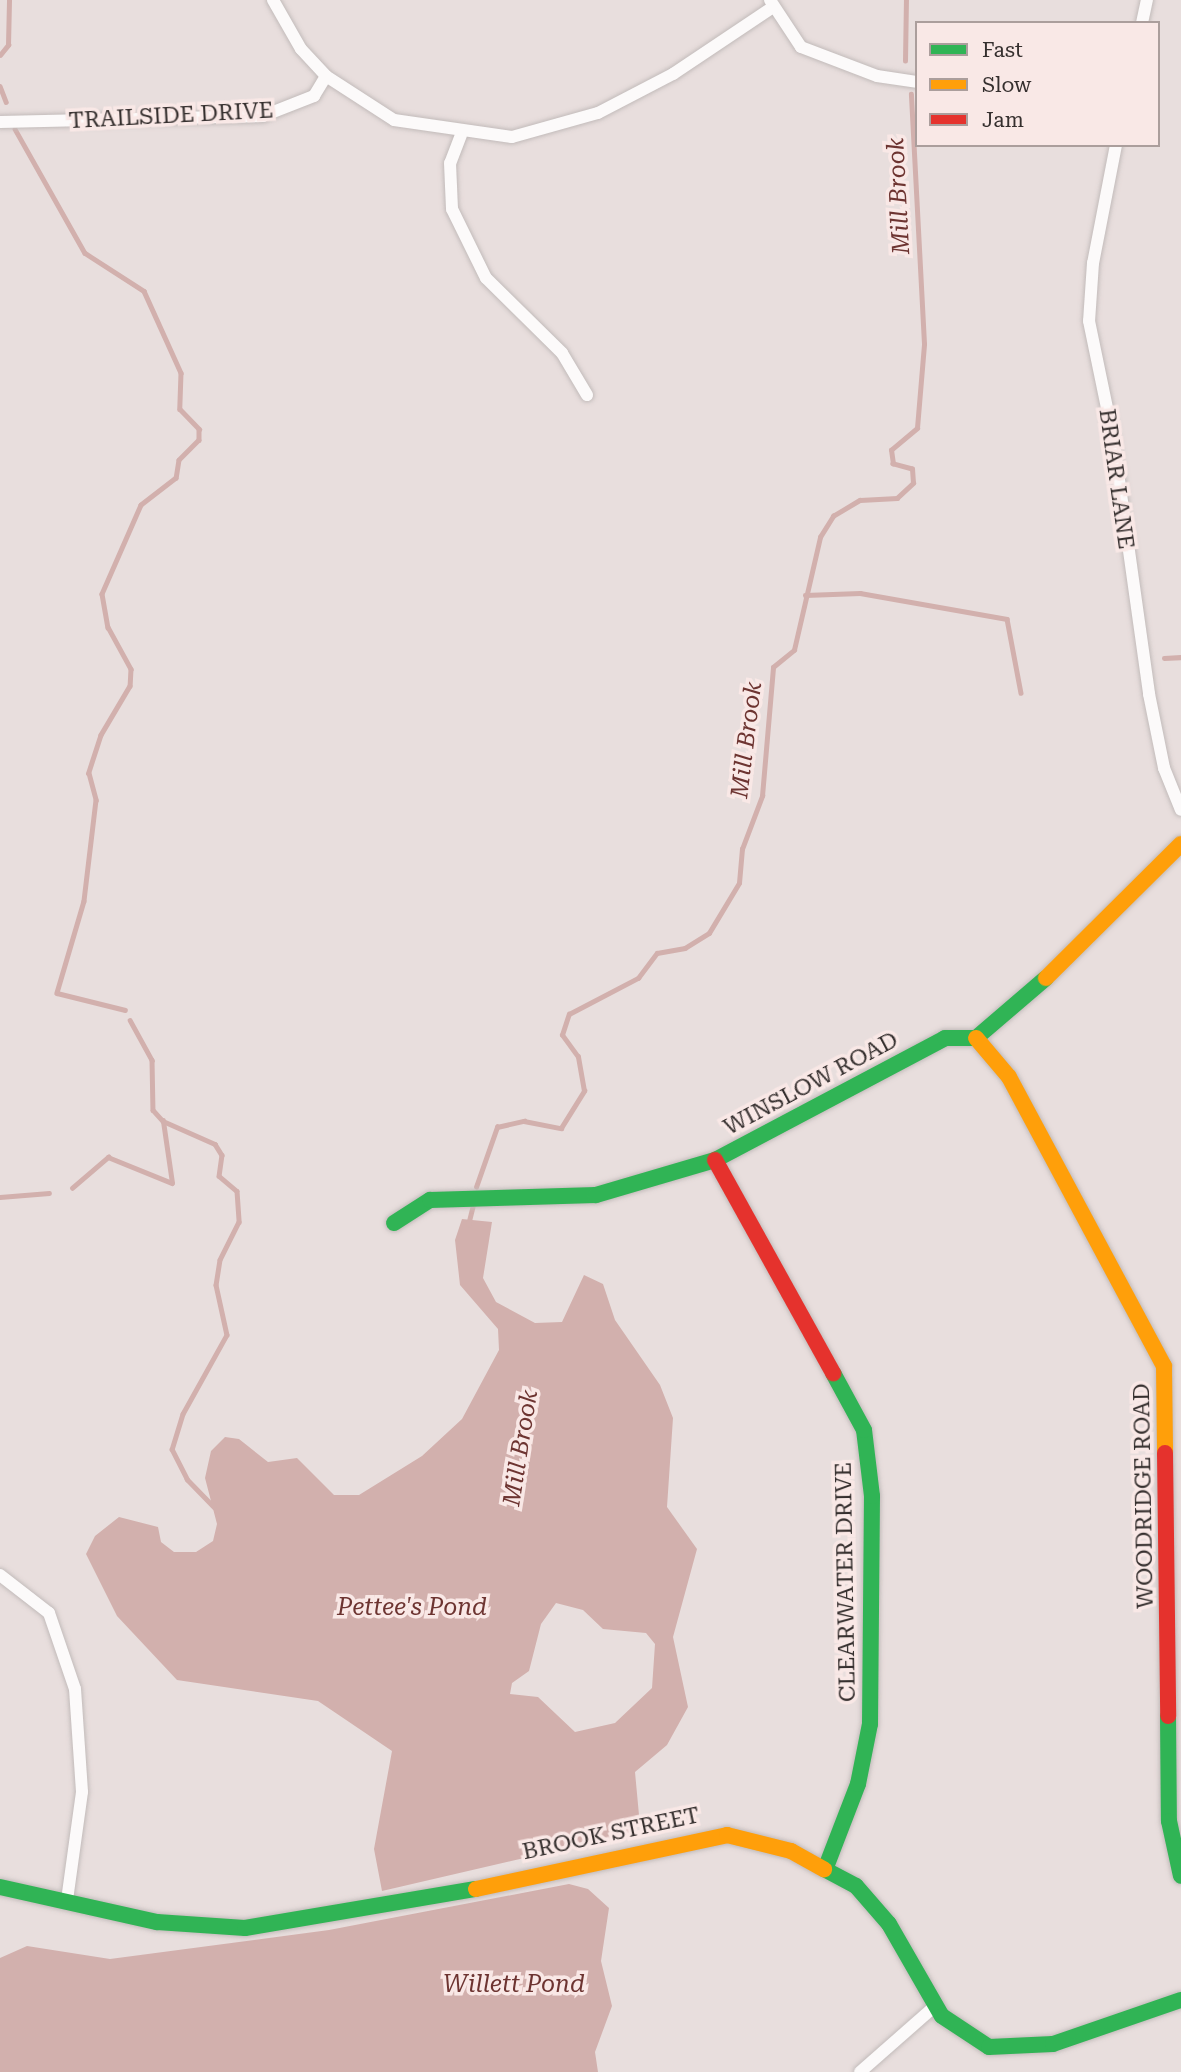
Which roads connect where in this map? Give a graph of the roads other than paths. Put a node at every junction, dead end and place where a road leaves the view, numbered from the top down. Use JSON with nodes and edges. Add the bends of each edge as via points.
{"nodes":[{"id":1,"x":273,"y":0,"type":"edge"},
{"id":2,"x":1147,"y":0,"type":"edge"},
{"id":3,"x":772,"y":4,"type":"edge"},
{"id":4,"x":1142,"y":21,"type":"edge"},
{"id":5,"x":326,"y":76,"type":"junction"},
{"id":6,"x":915,"y":82,"type":"edge"},
{"id":7,"x":0,"y":122,"type":"edge"},
{"id":8,"x":461,"y":135,"type":"junction"},
{"id":9,"x":1116,"y":147,"type":"edge"},
{"id":10,"x":587,"y":395,"type":"dead end"},
{"id":11,"x":1181,"y":810,"type":"edge"},
{"id":12,"x":1181,"y":844,"type":"edge"},
{"id":13,"x":976,"y":1038,"type":"junction"},
{"id":14,"x":715,"y":1160,"type":"junction"},
{"id":15,"x":394,"y":1223,"type":"dead end"},
{"id":16,"x":0,"y":1575,"type":"edge"},
{"id":17,"x":826,"y":1867,"type":"junction"},
{"id":18,"x":1181,"y":1877,"type":"edge"},
{"id":19,"x":0,"y":1887,"type":"edge"},
{"id":20,"x":66,"y":1900,"type":"junction"},
{"id":21,"x":1181,"y":2000,"type":"edge"},
{"id":22,"x":935,"y":2006,"type":"junction"},
{"id":23,"x":860,"y":2072,"type":"edge"}],
"edges":[{"from":1,"to":5,"type":"street","via":[[301,49]]},
{"from":2,"to":4,"type":"street"},
{"from":3,"to":6,"type":"street","via":[[801,47],[877,76]]},
{"from":3,"to":8,"type":"street","via":[[673,74],[598,113],[512,137]]},
{"from":5,"to":7,"type":"street","name":"TRAILSIDE DRIVE","via":[[314,96],[263,116]]},
{"from":5,"to":8,"type":"street","via":[[394,120]]},
{"from":8,"to":10,"type":"street","via":[[450,163],[452,209],[486,278],[562,353]]},
{"from":9,"to":11,"type":"street","name":"BRIAR LANE","via":[[1093,262],[1089,321],[1113,437],[1149,694],[1164,768]]},
{"from":12,"to":13,"type":"street","via":[[1018,1006]]},
{"from":13,"to":14,"type":"street","name":"WINSLOW ROAD","via":[[945,1038]]},
{"from":13,"to":18,"type":"street","name":"WOODRIDGE ROAD","via":[[1009,1077],[1164,1366],[1169,1821]]},
{"from":14,"to":15,"type":"street","name":"WINSLOW ROAD","via":[[596,1195],[430,1200]]},
{"from":14,"to":17,"type":"street","name":"CLEARWATER DRIVE","via":[[864,1430],[872,1496],[870,1724],[855,1795]]},
{"from":16,"to":20,"type":"street","via":[[49,1613],[75,1689],[82,1792]]},
{"from":17,"to":20,"type":"street","name":"BROOK STREET","via":[[759,1840],[708,1835],[370,1910],[245,1928],[157,1922]]},
{"from":17,"to":22,"type":"street","name":"BROOK STREET","via":[[880,1910]]},
{"from":19,"to":20,"type":"street","name":"BROOK STREET"},
{"from":21,"to":22,"type":"street","name":"BROOK STREET","via":[[1119,2026],[1020,2050],[974,2041]]},
{"from":22,"to":23,"type":"street"}]}
